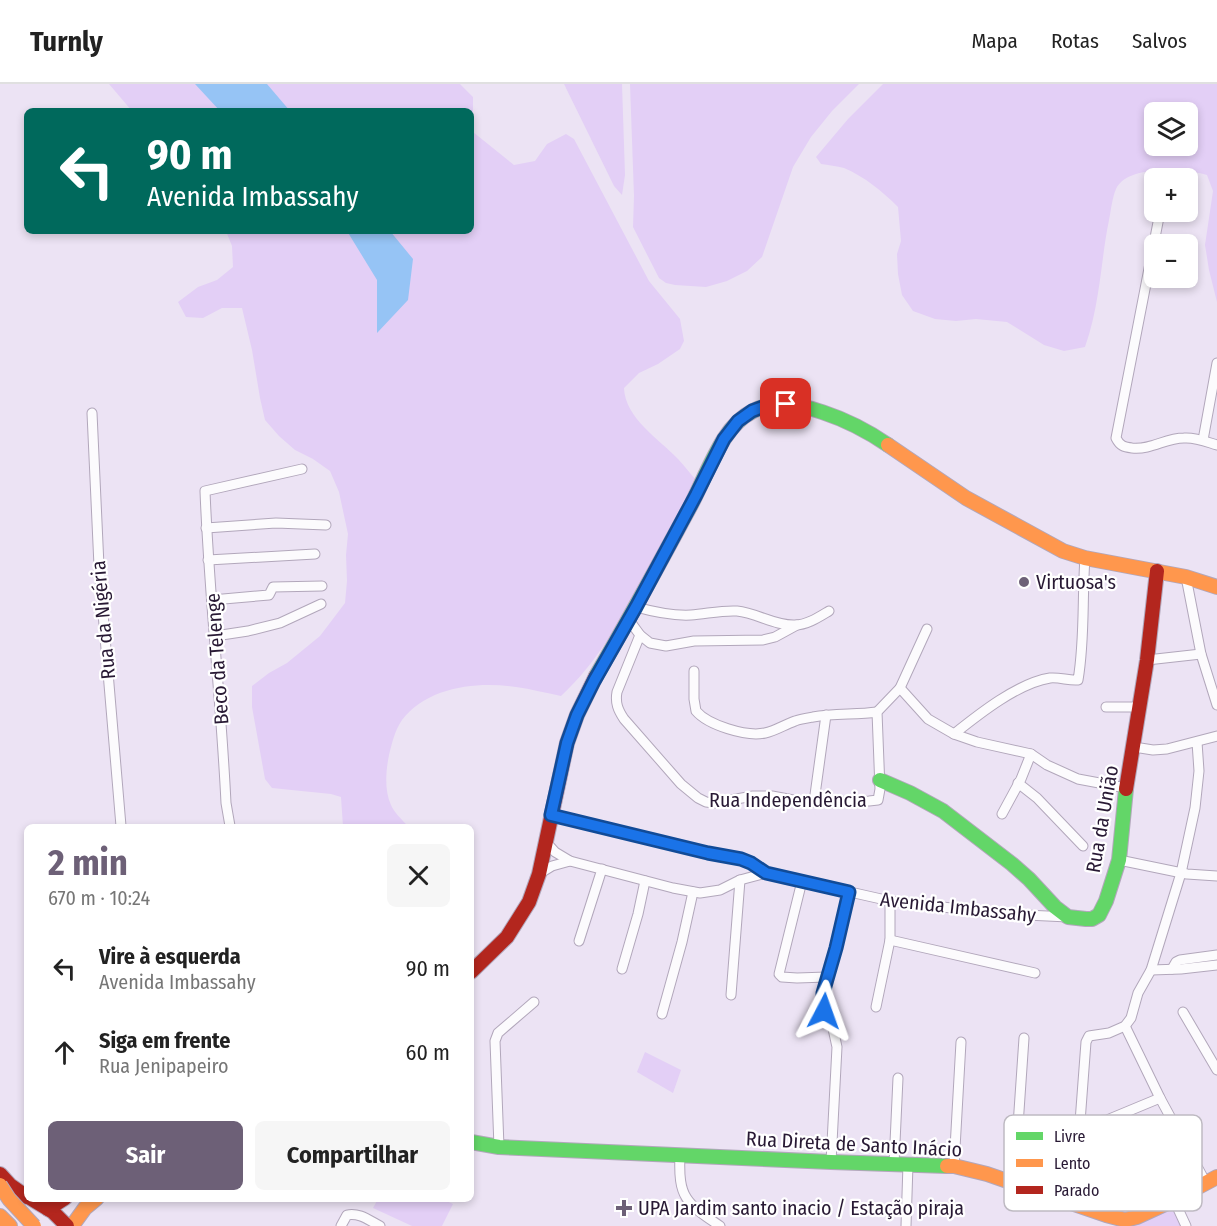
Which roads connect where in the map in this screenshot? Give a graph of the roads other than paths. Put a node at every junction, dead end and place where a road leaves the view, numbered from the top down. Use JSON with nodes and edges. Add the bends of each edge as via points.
{"nodes":[{"id":1,"x":1158,"y":222,"type":"edge"},
{"id":2,"x":1217,"y":363,"type":"edge"},
{"id":3,"x":92,"y":413,"type":"dead end"},
{"id":4,"x":1203,"y":441,"type":"junction"},
{"id":5,"x":1217,"y":445,"type":"edge"},
{"id":6,"x":302,"y":469,"type":"dead end"},
{"id":7,"x":326,"y":525,"type":"dead end"},
{"id":8,"x":206,"y":528,"type":"junction"},
{"id":9,"x":315,"y":554,"type":"dead end"},
{"id":10,"x":1085,"y":558,"type":"junction"},
{"id":11,"x":208,"y":560,"type":"junction"},
{"id":12,"x":1157,"y":571,"type":"junction"},
{"id":13,"x":1186,"y":578,"type":"junction"},
{"id":14,"x":322,"y":586,"type":"dead end"},
{"id":15,"x":1217,"y":587,"type":"edge"},
{"id":16,"x":212,"y":600,"type":"junction"},
{"id":17,"x":321,"y":604,"type":"dead end"},
{"id":18,"x":830,"y":611,"type":"dead end"},
{"id":19,"x":632,"y":613,"type":"junction"},
{"id":20,"x":797,"y":625,"type":"junction"},
{"id":21,"x":927,"y":629,"type":"dead end"},
{"id":22,"x":640,"y":635,"type":"junction"},
{"id":23,"x":215,"y":636,"type":"junction"},
{"id":24,"x":1201,"y":654,"type":"junction"},
{"id":25,"x":1147,"y":660,"type":"junction"},
{"id":26,"x":694,"y":670,"type":"dead end"},
{"id":27,"x":900,"y":688,"type":"junction"},
{"id":28,"x":1217,"y":705,"type":"edge"},
{"id":29,"x":1106,"y":707,"type":"dead end"},
{"id":30,"x":1139,"y":707,"type":"junction"},
{"id":31,"x":878,"y":712,"type":"junction"},
{"id":32,"x":826,"y":715,"type":"junction"},
{"id":33,"x":954,"y":734,"type":"junction"},
{"id":34,"x":1217,"y":736,"type":"edge"},
{"id":35,"x":1197,"y":742,"type":"junction"},
{"id":36,"x":1134,"y":747,"type":"junction"},
{"id":37,"x":1031,"y":754,"type":"junction"},
{"id":38,"x":880,"y":780,"type":"junction"},
{"id":39,"x":1018,"y":783,"type":"junction"},
{"id":40,"x":1126,"y":788,"type":"junction"},
{"id":41,"x":814,"y":802,"type":"junction"},
{"id":42,"x":1002,"y":814,"type":"dead end"},
{"id":43,"x":551,"y":815,"type":"junction"},
{"id":44,"x":120,"y":824,"type":"edge"},
{"id":45,"x":230,"y":824,"type":"edge"},
{"id":46,"x":546,"y":842,"type":"junction"},
{"id":47,"x":1083,"y":846,"type":"dead end"},
{"id":48,"x":1119,"y":860,"type":"junction"},
{"id":49,"x":570,"y":861,"type":"junction"},
{"id":50,"x":602,"y":868,"type":"junction"},
{"id":51,"x":766,"y":873,"type":"junction"},
{"id":52,"x":1181,"y":873,"type":"junction"},
{"id":53,"x":539,"y":874,"type":"junction"},
{"id":54,"x":1217,"y":876,"type":"edge"},
{"id":55,"x":740,"y":880,"type":"junction"},
{"id":56,"x":645,"y":881,"type":"junction"},
{"id":57,"x":802,"y":881,"type":"junction"},
{"id":58,"x":693,"y":892,"type":"junction"},
{"id":59,"x":849,"y":892,"type":"junction"},
{"id":60,"x":890,"y":901,"type":"junction"},
{"id":61,"x":1068,"y":917,"type":"junction"},
{"id":62,"x":890,"y":940,"type":"junction"},
{"id":63,"x":579,"y":941,"type":"dead end"},
{"id":64,"x":1217,"y":955,"type":"edge"},
{"id":65,"x":1217,"y":965,"type":"edge"},
{"id":66,"x":474,"y":969,"type":"edge"},
{"id":67,"x":622,"y":969,"type":"dead end"},
{"id":68,"x":1151,"y":969,"type":"junction"},
{"id":69,"x":1172,"y":969,"type":"junction"},
{"id":70,"x":1035,"y":973,"type":"dead end"},
{"id":71,"x":827,"y":977,"type":"junction"},
{"id":72,"x":732,"y":995,"type":"dead end"},
{"id":73,"x":534,"y":1002,"type":"dead end"},
{"id":74,"x":876,"y":1008,"type":"dead end"},
{"id":75,"x":1183,"y":1012,"type":"dead end"},
{"id":76,"x":662,"y":1014,"type":"dead end"},
{"id":77,"x":1125,"y":1026,"type":"junction"},
{"id":78,"x":1024,"y":1038,"type":"dead end"},
{"id":79,"x":961,"y":1042,"type":"dead end"},
{"id":80,"x":1217,"y":1070,"type":"edge"},
{"id":81,"x":898,"y":1078,"type":"dead end"},
{"id":82,"x":1160,"y":1098,"type":"junction"},
{"id":83,"x":1019,"y":1115,"type":"edge"},
{"id":84,"x":1081,"y":1115,"type":"edge"},
{"id":85,"x":1119,"y":1115,"type":"edge"},
{"id":86,"x":1171,"y":1115,"type":"edge"},
{"id":87,"x":474,"y":1143,"type":"edge"},
{"id":88,"x":499,"y":1147,"type":"junction"},
{"id":89,"x":680,"y":1155,"type":"junction"},
{"id":90,"x":831,"y":1162,"type":"junction"},
{"id":91,"x":901,"y":1164,"type":"junction"},
{"id":92,"x":954,"y":1166,"type":"junction"},
{"id":93,"x":1202,"y":1166,"type":"edge"},
{"id":94,"x":0,"y":1174,"type":"edge"},
{"id":95,"x":1004,"y":1180,"type":"edge"},
{"id":96,"x":1211,"y":1180,"type":"edge"},
{"id":97,"x":0,"y":1185,"type":"edge"},
{"id":98,"x":24,"y":1194,"type":"edge"},
{"id":99,"x":24,"y":1197,"type":"edge"},
{"id":100,"x":0,"y":1202,"type":"edge"},
{"id":101,"x":36,"y":1202,"type":"edge"},
{"id":102,"x":59,"y":1202,"type":"edge"},
{"id":103,"x":93,"y":1202,"type":"edge"},
{"id":104,"x":48,"y":1209,"type":"junction"},
{"id":105,"x":1092,"y":1211,"type":"edge"},
{"id":106,"x":1151,"y":1211,"type":"edge"},
{"id":107,"x":1179,"y":1211,"type":"edge"},
{"id":108,"x":0,"y":1215,"type":"edge"},
{"id":109,"x":1127,"y":1223,"type":"edge"},
{"id":110,"x":10,"y":1226,"type":"edge"},
{"id":111,"x":34,"y":1226,"type":"edge"},
{"id":112,"x":67,"y":1226,"type":"edge"},
{"id":113,"x":72,"y":1226,"type":"edge"},
{"id":114,"x":341,"y":1226,"type":"edge"},
{"id":115,"x":380,"y":1226,"type":"edge"},
{"id":116,"x":720,"y":1226,"type":"edge"},
{"id":117,"x":906,"y":1226,"type":"edge"},
{"id":118,"x":1186,"y":1226,"type":"edge"}],
"edges":[{"from":1,"to":4,"type":"street","via":[[1116,438],[1122,446],[1139,448],[1184,438]]},
{"from":2,"to":4,"type":"street"},
{"from":3,"to":44,"type":"street","name":"Rua da Nigéria","via":[[99,566]]},
{"from":4,"to":5,"type":"street"},
{"from":6,"to":8,"type":"street","name":"Beco da Telenge","via":[[205,491]]},
{"from":7,"to":8,"type":"street","via":[[276,523]]},
{"from":8,"to":11,"type":"street","name":"Beco da Telenge"},
{"from":9,"to":11,"type":"street"},
{"from":10,"to":12,"type":"main road"},
{"from":10,"to":19,"type":"main road","via":[[1045,542],[966,498],[872,434],[824,414],[777,404],[752,411],[731,429]]},
{"from":10,"to":33,"type":"street","via":[[1078,679],[1054,678],[1024,688],[986,709]]},
{"from":11,"to":16,"type":"street","name":"Beco da Telenge"},
{"from":12,"to":13,"type":"main road"},
{"from":12,"to":25,"type":"main road","name":"Rua da União"},
{"from":13,"to":15,"type":"main road"},
{"from":13,"to":24,"type":"street"},
{"from":14,"to":16,"type":"street","via":[[273,587],[269,595]]},
{"from":16,"to":23,"type":"street","name":"Beco da Telenge"},
{"from":17,"to":23,"type":"street","via":[[280,623]]},
{"from":18,"to":20,"type":"street"},
{"from":19,"to":20,"type":"street","via":[[691,615],[740,611]]},
{"from":19,"to":22,"type":"street"},
{"from":19,"to":43,"type":"main road","via":[[577,715]]},
{"from":20,"to":22,"type":"street","via":[[775,638],[746,641],[666,646],[650,643]]},
{"from":21,"to":27,"type":"street"},
{"from":22,"to":41,"type":"street","name":"Rua Independência","via":[[617,692],[618,709],[681,784],[706,802],[772,796]]},
{"from":23,"to":45,"type":"street","name":"Beco da Telenge"},
{"from":24,"to":25,"type":"street"},
{"from":24,"to":28,"type":"street"},
{"from":25,"to":30,"type":"main road","name":"Rua da União"},
{"from":26,"to":32,"type":"street","via":[[696,711],[730,729],[765,733],[795,721]]},
{"from":27,"to":31,"type":"street"},
{"from":27,"to":33,"type":"street","via":[[928,719]]},
{"from":29,"to":30,"type":"street"},
{"from":30,"to":36,"type":"main road","name":"Rua da União"},
{"from":31,"to":32,"type":"street"},
{"from":31,"to":38,"type":"street"},
{"from":32,"to":41,"type":"street"},
{"from":33,"to":37,"type":"street"},
{"from":34,"to":35,"type":"street"},
{"from":35,"to":36,"type":"street","via":[[1167,749]]},
{"from":35,"to":52,"type":"street","via":[[1195,808]]},
{"from":36,"to":40,"type":"main road","name":"Rua da União"},
{"from":37,"to":39,"type":"street"},
{"from":37,"to":40,"type":"street","via":[[1078,779]]},
{"from":38,"to":41,"type":"street","name":"Rua Independência","via":[[878,800]]},
{"from":38,"to":61,"type":"main road","via":[[943,811],[1029,879]]},
{"from":39,"to":42,"type":"street"},
{"from":39,"to":47,"type":"street"},
{"from":40,"to":48,"type":"main road","name":"Rua da União"},
{"from":43,"to":46,"type":"main road"},
{"from":43,"to":51,"type":"street","via":[[741,859]]},
{"from":46,"to":49,"type":"street","name":"Avenida Imbassahy"},
{"from":46,"to":53,"type":"main road"},
{"from":48,"to":52,"type":"street"},
{"from":48,"to":61,"type":"main road","name":"Rua da União","via":[[1099,915],[1092,919]]},
{"from":49,"to":50,"type":"street","name":"Avenida Imbassahy"},
{"from":49,"to":53,"type":"street"},
{"from":50,"to":56,"type":"street","name":"Avenida Imbassahy"},
{"from":50,"to":63,"type":"street"},
{"from":51,"to":55,"type":"street","name":"Avenida Imbassahy"},
{"from":51,"to":57,"type":"street","name":"Avenida Imbassahy"},
{"from":52,"to":54,"type":"street"},
{"from":52,"to":68,"type":"street"},
{"from":53,"to":66,"type":"main road","via":[[520,918],[507,937]]},
{"from":55,"to":58,"type":"street","name":"Avenida Imbassahy","via":[[720,890]]},
{"from":55,"to":72,"type":"street"},
{"from":56,"to":58,"type":"street","name":"Avenida Imbassahy"},
{"from":56,"to":67,"type":"street"},
{"from":57,"to":59,"type":"street","name":"Avenida Imbassahy"},
{"from":57,"to":71,"type":"street","via":[[779,974],[784,978]]},
{"from":58,"to":76,"type":"street"},
{"from":59,"to":60,"type":"street","name":"Avenida Imbassahy"},
{"from":59,"to":71,"type":"street"},
{"from":60,"to":61,"type":"street","name":"Avenida Imbassahy"},
{"from":60,"to":62,"type":"street"},
{"from":62,"to":70,"type":"street"},
{"from":62,"to":74,"type":"street"},
{"from":64,"to":69,"type":"street","via":[[1180,960]]},
{"from":65,"to":69,"type":"street"},
{"from":68,"to":69,"type":"street"},
{"from":68,"to":77,"type":"street"},
{"from":71,"to":90,"type":"street","via":[[824,1011],[835,1034],[837,1057]]},
{"from":73,"to":88,"type":"street","via":[[498,1033],[495,1041]]},
{"from":75,"to":80,"type":"street"},
{"from":77,"to":82,"type":"street"},
{"from":77,"to":84,"type":"street","via":[[1087,1038]]},
{"from":78,"to":83,"type":"street"},
{"from":79,"to":92,"type":"street"},
{"from":81,"to":91,"type":"street"},
{"from":82,"to":85,"type":"street"},
{"from":82,"to":86,"type":"street"},
{"from":87,"to":88,"type":"main road","name":"Rua Direta de Santo Inácio"},
{"from":88,"to":89,"type":"main road","name":"Rua Direta de Santo Inácio"},
{"from":89,"to":90,"type":"main road","name":"Rua Direta de Santo Inácio"},
{"from":89,"to":116,"type":"street","via":[[684,1195],[694,1208]]},
{"from":90,"to":91,"type":"main road","name":"Rua Direta de Santo Inácio"},
{"from":91,"to":92,"type":"main road","name":"Rua Direta de Santo Inácio"},
{"from":91,"to":117,"type":"street"},
{"from":92,"to":95,"type":"main road","name":"Rua Direta de Santo Inácio"},
{"from":93,"to":96,"type":"street"},
{"from":94,"to":98,"type":"main road"},
{"from":97,"to":111,"type":"main road","bridge":true},
{"from":99,"to":100,"type":"main road"},
{"from":101,"to":104,"type":"main road"},
{"from":102,"to":104,"type":"main road"},
{"from":103,"to":113,"type":"main road"},
{"from":104,"to":112,"type":"main road"},
{"from":105,"to":109,"type":"main road","name":"Rua Direta de Santo Inácio"},
{"from":106,"to":109,"type":"main road","name":"Rua Direta de Santo Inácio"},
{"from":107,"to":118,"type":"street"},
{"from":108,"to":110,"type":"main road"},
{"from":114,"to":115,"type":"street","via":[[353,1214]]}]}
